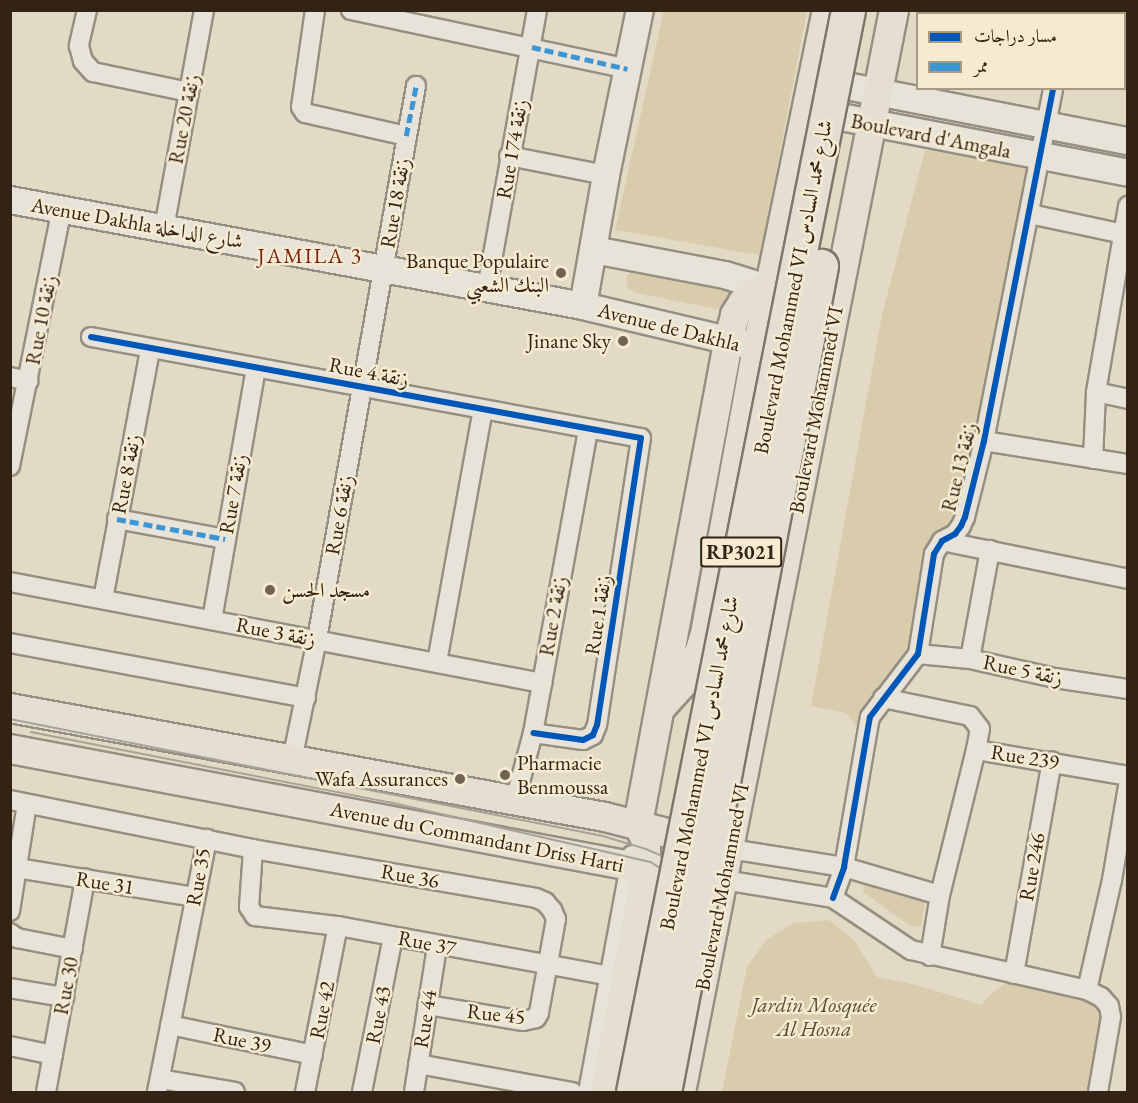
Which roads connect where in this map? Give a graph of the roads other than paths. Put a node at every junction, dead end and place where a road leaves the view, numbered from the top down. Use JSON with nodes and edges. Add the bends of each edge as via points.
{"nodes":[{"id":1,"x":87,"y":10,"type":"edge"},
{"id":2,"x":204,"y":10,"type":"edge"},
{"id":3,"x":315,"y":10,"type":"edge"},
{"id":4,"x":351,"y":10,"type":"edge"},
{"id":5,"x":537,"y":10,"type":"edge"},
{"id":6,"x":640,"y":10,"type":"edge"},
{"id":7,"x":827,"y":10,"type":"edge"},
{"id":8,"x":848,"y":10,"type":"edge"},
{"id":9,"x":869,"y":10,"type":"edge"},
{"id":10,"x":894,"y":10,"type":"edge"},
{"id":11,"x":532,"y":47,"type":"junction"},
{"id":12,"x":628,"y":69,"type":"junction"},
{"id":13,"x":812,"y":79,"type":"junction"},
{"id":14,"x":416,"y":86,"type":"dead end"},
{"id":15,"x":1053,"y":90,"type":"edge"},
{"id":16,"x":189,"y":92,"type":"junction"},
{"id":17,"x":879,"y":93,"type":"junction"},
{"id":18,"x":806,"y":111,"type":"junction"},
{"id":19,"x":1047,"y":124,"type":"junction"},
{"id":20,"x":872,"y":125,"type":"junction"},
{"id":21,"x":406,"y":136,"type":"junction"},
{"id":22,"x":1128,"y":141,"type":"edge"},
{"id":23,"x":510,"y":156,"type":"junction"},
{"id":24,"x":1041,"y":157,"type":"junction"},
{"id":25,"x":1128,"y":173,"type":"edge"},
{"id":26,"x":606,"y":175,"type":"junction"},
{"id":27,"x":10,"y":200,"type":"edge"},
{"id":28,"x":1128,"y":206,"type":"edge"},
{"id":29,"x":62,"y":209,"type":"junction"},
{"id":30,"x":1030,"y":214,"type":"junction"},
{"id":31,"x":164,"y":228,"type":"junction"},
{"id":32,"x":1123,"y":234,"type":"junction"},
{"id":33,"x":594,"y":250,"type":"junction"},
{"id":34,"x":384,"y":269,"type":"junction"},
{"id":35,"x":487,"y":288,"type":"junction"},
{"id":36,"x":770,"y":289,"type":"junction"},
{"id":37,"x":1120,"y":292,"type":"edge"},
{"id":38,"x":837,"y":305,"type":"junction"},
{"id":39,"x":583,"y":306,"type":"junction"},
{"id":40,"x":91,"y":338,"type":"dead end"},
{"id":41,"x":728,"y":342,"type":"junction"},
{"id":42,"x":757,"y":348,"type":"junction"},
{"id":43,"x":150,"y":350,"type":"junction"},
{"id":44,"x":826,"y":363,"type":"junction"},
{"id":45,"x":256,"y":369,"type":"junction"},
{"id":46,"x":10,"y":377,"type":"edge"},
{"id":47,"x":29,"y":381,"type":"junction"},
{"id":48,"x":363,"y":387,"type":"junction"},
{"id":49,"x":1096,"y":392,"type":"junction"},
{"id":50,"x":1128,"y":399,"type":"edge"},
{"id":51,"x":483,"y":410,"type":"junction"},
{"id":52,"x":588,"y":430,"type":"junction"},
{"id":53,"x":641,"y":438,"type":"joint"},
{"id":54,"x":984,"y":441,"type":"junction"},
{"id":55,"x":1094,"y":459,"type":"junction"},
{"id":56,"x":1128,"y":464,"type":"edge"},
{"id":57,"x":10,"y":466,"type":"edge"},
{"id":58,"x":117,"y":519,"type":"junction"},
{"id":59,"x":225,"y":539,"type":"junction"},
{"id":60,"x":942,"y":541,"type":"junction"},
{"id":61,"x":990,"y":550,"type":"junction"},
{"id":62,"x":1128,"y":579,"type":"edge"},
{"id":63,"x":10,"y":582,"type":"edge"},
{"id":64,"x":103,"y":599,"type":"junction"},
{"id":65,"x":212,"y":620,"type":"junction"},
{"id":66,"x":317,"y":639,"type":"junction"},
{"id":67,"x":10,"y":643,"type":"edge"},
{"id":68,"x":918,"y":654,"type":"junction"},
{"id":69,"x":970,"y":659,"type":"junction"},
{"id":70,"x":437,"y":662,"type":"junction"},
{"id":71,"x":542,"y":683,"type":"junction"},
{"id":72,"x":1128,"y":689,"type":"edge"},
{"id":73,"x":306,"y":698,"type":"junction"},
{"id":74,"x":883,"y":698,"type":"junction"},
{"id":75,"x":10,"y":708,"type":"edge"},
{"id":76,"x":659,"y":709,"type":"junction"},
{"id":77,"x":533,"y":733,"type":"junction"},
{"id":78,"x":10,"y":749,"type":"edge"},
{"id":79,"x":976,"y":750,"type":"junction"},
{"id":80,"x":292,"y":760,"type":"junction"},
{"id":81,"x":1052,"y":761,"type":"junction"},
{"id":82,"x":1128,"y":776,"type":"edge"},
{"id":83,"x":1128,"y":786,"type":"edge"},
{"id":84,"x":515,"y":801,"type":"junction"},
{"id":85,"x":19,"y":802,"type":"edge"},
{"id":86,"x":638,"y":824,"type":"junction"},
{"id":87,"x":207,"y":839,"type":"junction"},
{"id":88,"x":253,"y":849,"type":"junction"},
{"id":89,"x":730,"y":849,"type":"junction"},
{"id":90,"x":844,"y":867,"type":"junction"},
{"id":91,"x":17,"y":868,"type":"junction"},
{"id":92,"x":638,"y":868,"type":"junction"},
{"id":93,"x":85,"y":879,"type":"junction"},
{"id":94,"x":724,"y":880,"type":"junction"},
{"id":95,"x":940,"y":895,"type":"junction"},
{"id":96,"x":194,"y":897,"type":"junction"},
{"id":97,"x":833,"y":898,"type":"junction"},
{"id":98,"x":10,"y":911,"type":"edge"},
{"id":99,"x":556,"y":919,"type":"joint"},
{"id":100,"x":338,"y":926,"type":"junction"},
{"id":101,"x":10,"y":933,"type":"edge"},
{"id":102,"x":393,"y":937,"type":"junction"},
{"id":103,"x":437,"y":946,"type":"junction"},
{"id":104,"x":73,"y":949,"type":"junction"},
{"id":105,"x":930,"y":956,"type":"junction"},
{"id":106,"x":547,"y":965,"type":"junction"},
{"id":107,"x":1014,"y":974,"type":"junction"},
{"id":108,"x":610,"y":976,"type":"junction"},
{"id":109,"x":10,"y":988,"type":"edge"},
{"id":110,"x":1087,"y":990,"type":"junction"},
{"id":111,"x":64,"y":998,"type":"junction"},
{"id":112,"x":427,"y":1005,"type":"junction"},
{"id":113,"x":170,"y":1025,"type":"junction"},
{"id":114,"x":10,"y":1046,"type":"edge"},
{"id":115,"x":53,"y":1055,"type":"junction"},
{"id":116,"x":313,"y":1055,"type":"junction"},
{"id":117,"x":418,"y":1064,"type":"junction"},
{"id":118,"x":159,"y":1086,"type":"edge"},
{"id":119,"x":46,"y":1092,"type":"edge"},
{"id":120,"x":235,"y":1092,"type":"edge"},
{"id":121,"x":305,"y":1092,"type":"edge"},
{"id":122,"x":362,"y":1092,"type":"edge"},
{"id":123,"x":414,"y":1092,"type":"edge"},
{"id":124,"x":573,"y":1092,"type":"edge"},
{"id":125,"x":588,"y":1092,"type":"edge"},
{"id":126,"x":605,"y":1092,"type":"edge"},
{"id":127,"x":633,"y":1092,"type":"edge"},
{"id":128,"x":664,"y":1092,"type":"edge"},
{"id":129,"x":681,"y":1092,"type":"edge"},
{"id":130,"x":1098,"y":1092,"type":"edge"}],
"edges":[{"from":1,"to":16,"type":"street","via":[[80,46],[83,61],[93,72]]},
{"from":2,"to":16,"type":"street","name":"Rue 20 زنقة"},
{"from":3,"to":21,"type":"street","name":"Rue 18 زنقة","via":[[301,107],[305,113]]},
{"from":4,"to":11,"type":"street"},
{"from":5,"to":11,"type":"street","name":"Rue 174 زنقة"},
{"from":6,"to":12,"type":"street"},
{"from":7,"to":13,"type":"main road"},
{"from":8,"to":127,"type":"highway","name":"Boulevard Mohammed VI شارع محمد السادس","number":"RP3021","bridge":true},
{"from":9,"to":128,"type":"highway","name":"Boulevard Mohammed VI شارع محمد السادس","number":"RP3021","bridge":true},
{"from":10,"to":17,"type":"main road","name":"Boulevard Mohammed VI"},
{"from":11,"to":12,"type":"street"},
{"from":11,"to":23,"type":"street","name":"Rue 174 زنقة"},
{"from":12,"to":26,"type":"street"},
{"from":13,"to":17,"type":"street","name":"Boulevard d'Amgala"},
{"from":13,"to":18,"type":"main road"},
{"from":14,"to":21,"type":"street","name":"Rue 18 زنقة"},
{"from":15,"to":19,"type":"street","name":"Rue 13 زنقة"},
{"from":16,"to":31,"type":"street","name":"Rue 20 زنقة"},
{"from":17,"to":19,"type":"street","name":"Boulevard d'Amgala"},
{"from":17,"to":20,"type":"main road","name":"Boulevard Mohammed VI"},
{"from":18,"to":20,"type":"street","name":"Boulevard d'Amgala"},
{"from":18,"to":36,"type":"main road"},
{"from":19,"to":22,"type":"street","name":"Boulevard d'Amgala"},
{"from":19,"to":24,"type":"street","name":"Rue 13 زنقة"},
{"from":20,"to":24,"type":"street","name":"Boulevard d'Amgala"},
{"from":20,"to":38,"type":"main road","name":"Boulevard Mohammed VI"},
{"from":21,"to":34,"type":"street","name":"Rue 18 زنقة"},
{"from":23,"to":26,"type":"street"},
{"from":23,"to":35,"type":"street","name":"Rue 174 زنقة"},
{"from":24,"to":25,"type":"street","name":"Boulevard d'Amgala"},
{"from":24,"to":30,"type":"street","name":"Rue 13 زنقة"},
{"from":26,"to":33,"type":"street"},
{"from":27,"to":29,"type":"street","name":"Avenue Dakhla شارع الداخلة"},
{"from":28,"to":32,"type":"street"},
{"from":29,"to":31,"type":"street","name":"Avenue Dakhla شارع الداخلة"},
{"from":29,"to":47,"type":"street","name":"Rue 10 زنقة"},
{"from":30,"to":32,"type":"street"},
{"from":30,"to":54,"type":"street","name":"Rue 13 زنقة"},
{"from":31,"to":34,"type":"street","name":"Avenue Dakhla شارع الداخلة"},
{"from":32,"to":37,"type":"street"},
{"from":33,"to":36,"type":"street","via":[[725,275]]},
{"from":33,"to":39,"type":"street"},
{"from":34,"to":35,"type":"street","name":"Avenue Dakhla شارع الداخلة"},
{"from":34,"to":48,"type":"street","name":"Rue 6 زنقة"},
{"from":35,"to":39,"type":"street","name":"Avenue Dakhla شارع الداخلة"},
{"from":36,"to":38,"type":"street"},
{"from":36,"to":41,"type":"main road","via":[[759,290],[743,302]]},
{"from":36,"to":42,"type":"main road"},
{"from":37,"to":49,"type":"street"},
{"from":38,"to":44,"type":"main road","name":"Boulevard Mohammed VI"},
{"from":39,"to":41,"type":"street","name":"Avenue de Dakhla"},
{"from":40,"to":43,"type":"street","name":"Rue 4 زنقة"},
{"from":41,"to":42,"type":"street","name":"Avenue de Dakhla"},
{"from":41,"to":76,"type":"main road"},
{"from":42,"to":44,"type":"street","name":"Avenue de Dakhla"},
{"from":42,"to":76,"type":"main road","via":[[700,650],[684,682]]},
{"from":43,"to":45,"type":"street","name":"Rue 4 زنقة"},
{"from":43,"to":58,"type":"street","name":"Rue 8 زنقة"},
{"from":44,"to":89,"type":"main road","name":"Boulevard Mohammed VI"},
{"from":45,"to":48,"type":"street","name":"Rue 4 زنقة"},
{"from":45,"to":59,"type":"street","name":"Rue 7 زنقة"},
{"from":46,"to":47,"type":"street"},
{"from":47,"to":57,"type":"street","name":"Rue 10 زنقة"},
{"from":48,"to":51,"type":"street","name":"Rue 4 زنقة"},
{"from":48,"to":66,"type":"street","name":"Rue 6 زنقة"},
{"from":49,"to":50,"type":"street"},
{"from":49,"to":55,"type":"street"},
{"from":51,"to":52,"type":"street","name":"Rue 4 زنقة"},
{"from":51,"to":70,"type":"street"},
{"from":52,"to":53,"type":"street","name":"Rue 4 زنقة"},
{"from":52,"to":71,"type":"street","name":"Rue 2 زنقة"},
{"from":53,"to":77,"type":"street","name":"Rue 1 زنقة","via":[[597,726],[593,735],[583,740]]},
{"from":54,"to":55,"type":"street"},
{"from":54,"to":60,"type":"street","name":"Rue 13 زنقة","via":[[961,526]]},
{"from":55,"to":56,"type":"street"},
{"from":58,"to":59,"type":"street"},
{"from":58,"to":64,"type":"street","name":"Rue 8 زنقة"},
{"from":59,"to":65,"type":"street","name":"Rue 7 زنقة"},
{"from":60,"to":61,"type":"street"},
{"from":60,"to":68,"type":"street","name":"Rue 13 زنقة","via":[[934,554]]},
{"from":61,"to":62,"type":"street"},
{"from":61,"to":69,"type":"street"},
{"from":63,"to":64,"type":"street","name":"Rue 3 زنقة"},
{"from":64,"to":65,"type":"street","name":"Rue 3 زنقة"},
{"from":65,"to":66,"type":"street","name":"Rue 3 زنقة"},
{"from":66,"to":70,"type":"street","name":"Rue 3 زنقة"},
{"from":66,"to":73,"type":"street","name":"Rue 6 زنقة"},
{"from":67,"to":73,"type":"street"},
{"from":68,"to":69,"type":"street","name":"Rue 5 زنقة"},
{"from":68,"to":74,"type":"street","name":"Rue 13 زنقة"},
{"from":69,"to":72,"type":"street","name":"Rue 5 زنقة"},
{"from":70,"to":71,"type":"street","name":"Rue 3 زنقة"},
{"from":71,"to":77,"type":"street","name":"Rue 2 زنقة"},
{"from":73,"to":80,"type":"street","name":"Rue 6 زنقة"},
{"from":74,"to":79,"type":"street","name":"Rue 239","via":[[970,716],[980,729]]},
{"from":74,"to":90,"type":"street","name":"Rue 13 زنقة","via":[[870,717],[864,742]]},
{"from":75,"to":80,"type":"main road","name":"Avenue du Commandant Driss Harti"},
{"from":76,"to":86,"type":"main road"},
{"from":77,"to":84,"type":"street","name":"Rue 2 زنقة"},
{"from":78,"to":92,"type":"main road","name":"Avenue du Commandant Driss Harti"},
{"from":79,"to":81,"type":"street","name":"Rue 239"},
{"from":79,"to":95,"type":"street"},
{"from":80,"to":84,"type":"main road","name":"Avenue du Commandant Driss Harti"},
{"from":81,"to":82,"type":"street","name":"Rue 239"},
{"from":81,"to":107,"type":"street","name":"Rue 246"},
{"from":83,"to":110,"type":"street"},
{"from":84,"to":86,"type":"main road","name":"Avenue du Commandant Driss Harti"},
{"from":85,"to":87,"type":"street","name":"Rue 35"},
{"from":85,"to":91,"type":"street"},
{"from":86,"to":89,"type":"main road","name":"Avenue du Commandant Driss Harti"},
{"from":86,"to":92,"type":"main road","via":[[646,841]]},
{"from":87,"to":88,"type":"street","name":"Rue 36"},
{"from":87,"to":96,"type":"street","name":"Rue 35"},
{"from":88,"to":99,"type":"street","name":"Rue 36","via":[[536,898],[545,902]]},
{"from":88,"to":100,"type":"street","name":"Rue 37","via":[[249,907],[255,916]]},
{"from":89,"to":90,"type":"street","name":"Avenue du Commandant Driss Harti"},
{"from":89,"to":94,"type":"main road","name":"Boulevard Mohammed VI"},
{"from":90,"to":95,"type":"street","name":"Avenue du Commandant Driss Harti"},
{"from":90,"to":97,"type":"street","name":"Rue 13 زنقة"},
{"from":91,"to":93,"type":"street","name":"Rue 31"},
{"from":91,"to":98,"type":"street"},
{"from":92,"to":94,"type":"main road","name":"Avenue du Commandant Driss Harti"},
{"from":92,"to":108,"type":"street"},
{"from":92,"to":126,"type":"main road"},
{"from":93,"to":96,"type":"street","name":"Rue 31"},
{"from":93,"to":104,"type":"street","name":"Rue 30"},
{"from":94,"to":97,"type":"street","name":"Avenue du Commandant Driss Harti"},
{"from":94,"to":129,"type":"main road","name":"Boulevard Mohammed VI"},
{"from":95,"to":105,"type":"street"},
{"from":96,"to":113,"type":"street","name":"Rue 35"},
{"from":97,"to":105,"type":"street","name":"Avenue du Commandant Driss Harti","via":[[902,946]]},
{"from":99,"to":106,"type":"street","name":"Rue 45"},
{"from":100,"to":102,"type":"street","name":"Rue 37"},
{"from":100,"to":116,"type":"street","name":"Rue 42"},
{"from":101,"to":104,"type":"street","via":[[17,938]]},
{"from":102,"to":103,"type":"street","name":"Rue 37"},
{"from":102,"to":122,"type":"street","name":"Rue 43"},
{"from":103,"to":106,"type":"street","name":"Rue 37"},
{"from":103,"to":112,"type":"street","name":"Rue 44"},
{"from":104,"to":111,"type":"street","name":"Rue 30"},
{"from":105,"to":107,"type":"street","name":"Avenue du Commandant Driss Harti"},
{"from":106,"to":108,"type":"street","name":"Rue 37"},
{"from":106,"to":112,"type":"street","name":"Rue 45","via":[[539,1013],[530,1020]]},
{"from":107,"to":110,"type":"street","name":"Avenue du Commandant Driss Harti"},
{"from":108,"to":125,"type":"street"},
{"from":109,"to":111,"type":"street"},
{"from":110,"to":130,"type":"street","via":[[1101,997],[1110,1011]]},
{"from":111,"to":115,"type":"street","name":"Rue 30"},
{"from":112,"to":117,"type":"street","name":"Rue 44"},
{"from":113,"to":116,"type":"street","name":"Rue 39"},
{"from":113,"to":118,"type":"street","name":"Rue 35"},
{"from":114,"to":115,"type":"street"},
{"from":115,"to":119,"type":"street","name":"Rue 30"},
{"from":116,"to":121,"type":"street","name":"Rue 42"},
{"from":117,"to":123,"type":"street","name":"Rue 44"},
{"from":117,"to":124,"type":"street"},
{"from":118,"to":120,"type":"street"}]}
